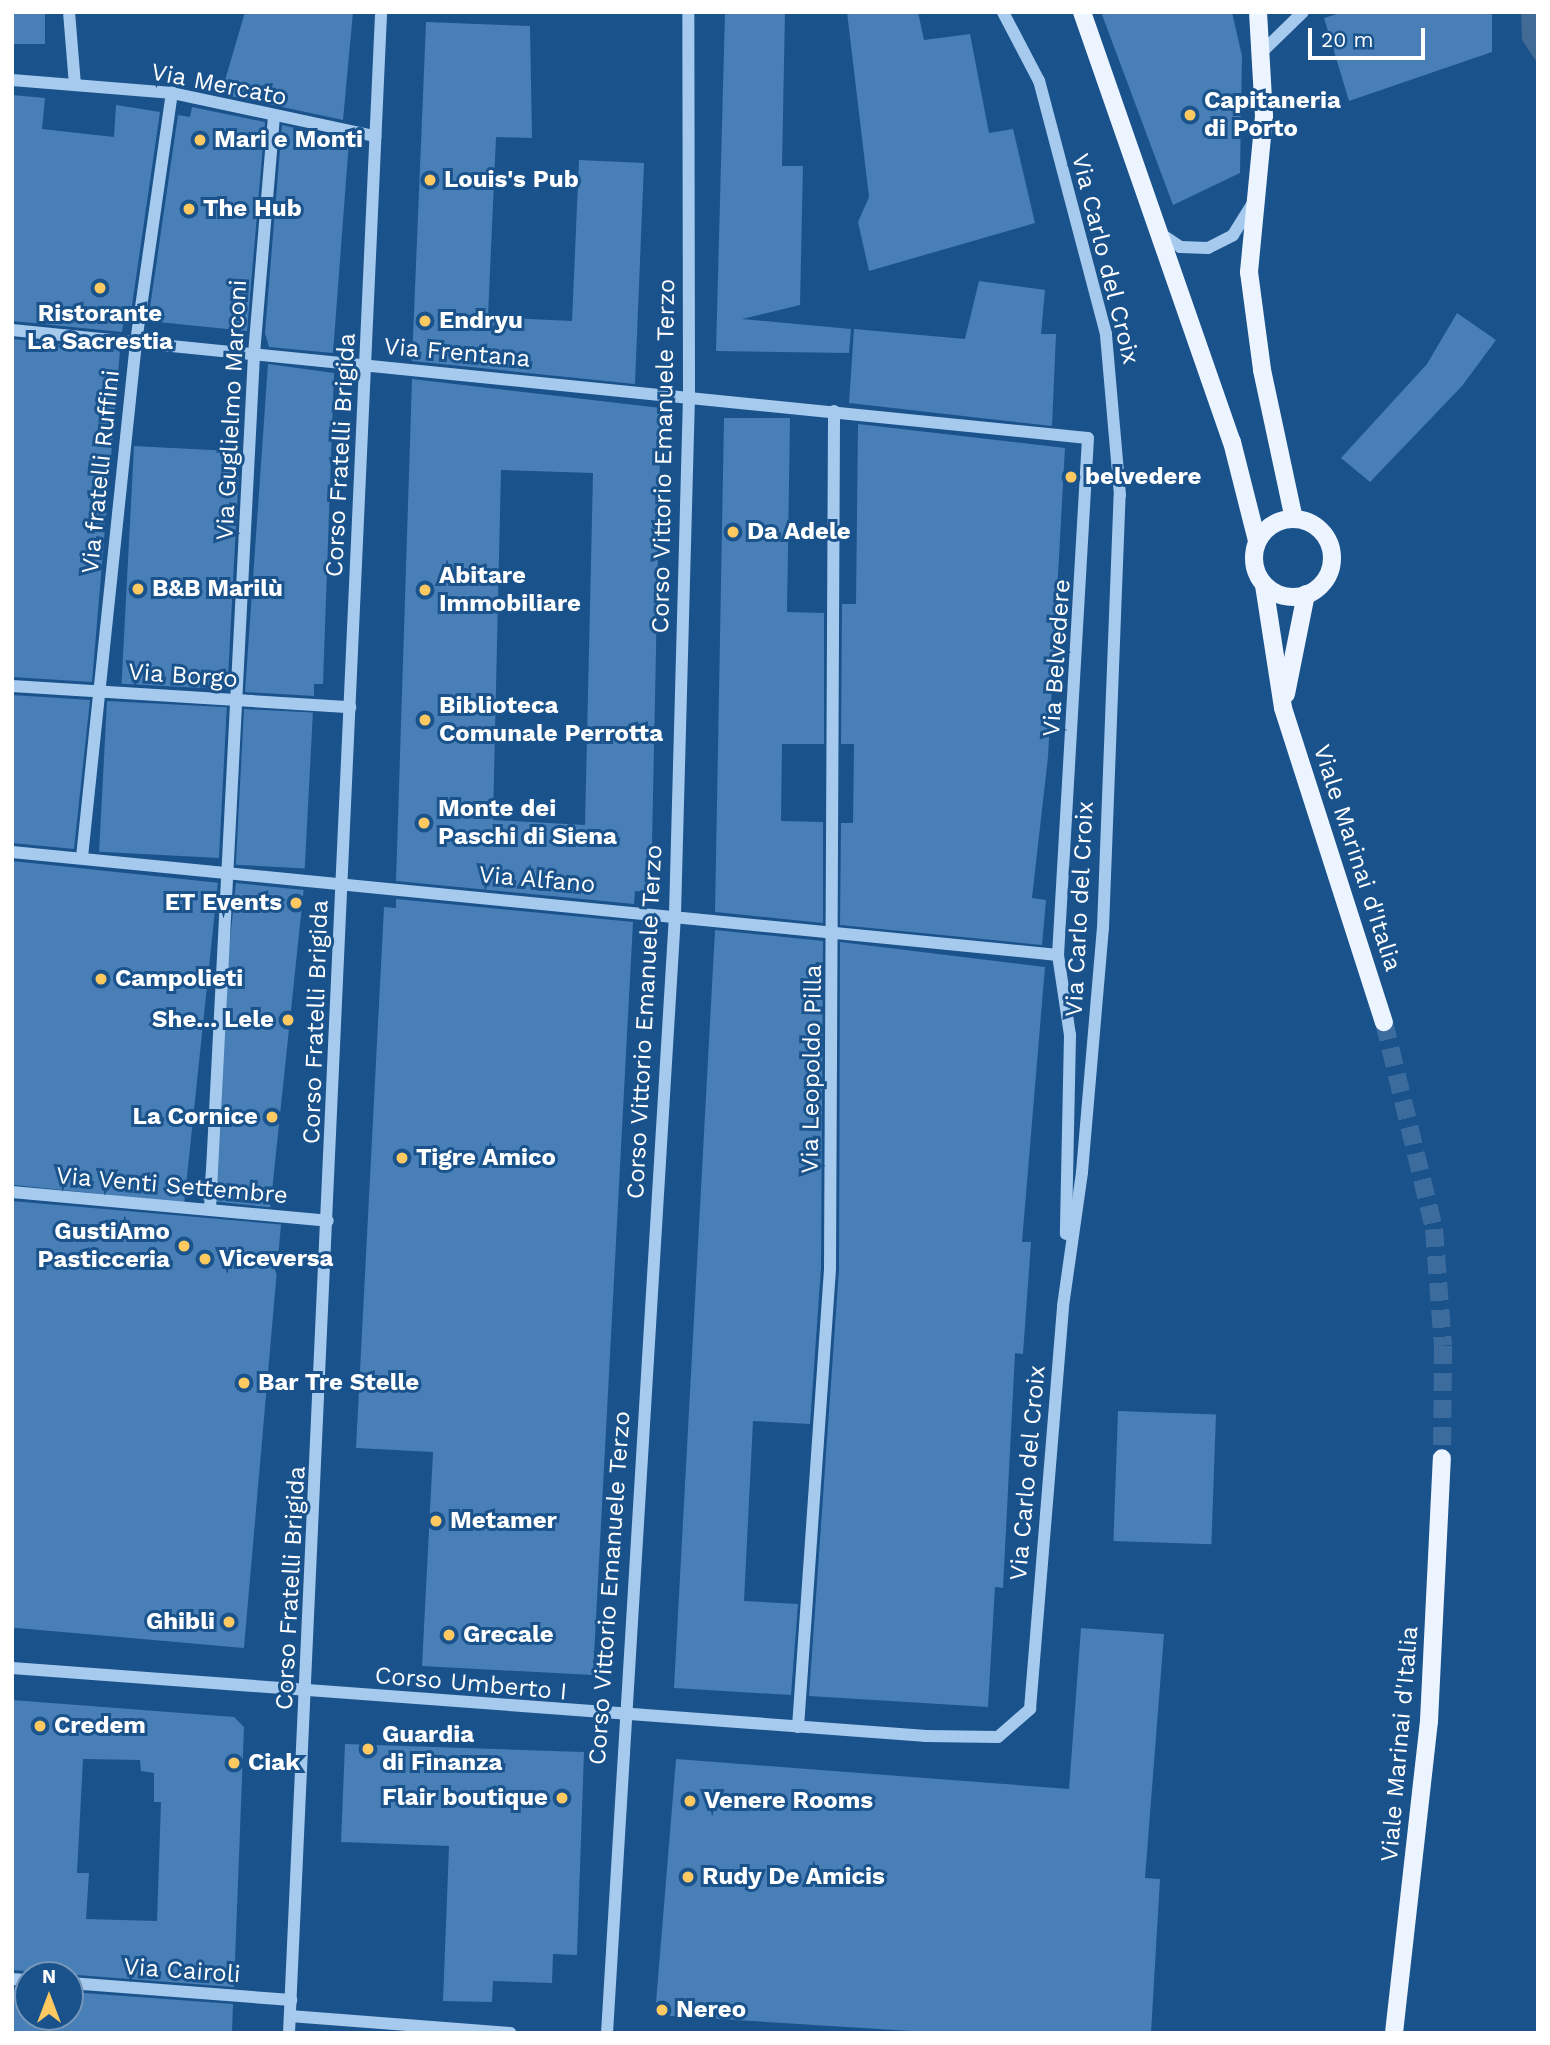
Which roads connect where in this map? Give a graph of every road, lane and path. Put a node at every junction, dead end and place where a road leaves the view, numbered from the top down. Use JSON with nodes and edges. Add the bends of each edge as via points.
{"nodes":[{"id":1,"x":69,"y":12,"type":"edge"},
{"id":2,"x":381,"y":12,"type":"edge"},
{"id":3,"x":688,"y":12,"type":"edge"},
{"id":4,"x":1003,"y":12,"type":"edge"},
{"id":5,"x":1082,"y":12,"type":"edge"},
{"id":6,"x":1258,"y":12,"type":"edge"},
{"id":7,"x":1303,"y":12,"type":"edge"},
{"id":8,"x":1263,"y":51,"type":"junction"},
{"id":9,"x":12,"y":80,"type":"edge"},
{"id":10,"x":75,"y":85,"type":"junction"},
{"id":11,"x":172,"y":93,"type":"junction"},
{"id":12,"x":274,"y":118,"type":"junction"},
{"id":13,"x":376,"y":136,"type":"junction"},
{"id":14,"x":1258,"y":191,"type":"junction"},
{"id":15,"x":1158,"y":232,"type":"junction"},
{"id":16,"x":12,"y":330,"type":"edge"},
{"id":17,"x":136,"y":342,"type":"junction"},
{"id":18,"x":254,"y":354,"type":"junction"},
{"id":19,"x":365,"y":366,"type":"junction"},
{"id":20,"x":689,"y":396,"type":"junction"},
{"id":21,"x":834,"y":411,"type":"junction"},
{"id":22,"x":1294,"y":519,"type":"junction"},
{"id":23,"x":1257,"y":541,"type":"junction"},
{"id":24,"x":1264,"y":585,"type":"junction"},
{"id":25,"x":1306,"y":594,"type":"junction"},
{"id":26,"x":12,"y":686,"type":"edge"},
{"id":27,"x":98,"y":692,"type":"junction"},
{"id":28,"x":237,"y":701,"type":"junction"},
{"id":29,"x":350,"y":707,"type":"junction"},
{"id":30,"x":1283,"y":708,"type":"junction"},
{"id":31,"x":12,"y":852,"type":"edge"},
{"id":32,"x":82,"y":857,"type":"junction"},
{"id":33,"x":227,"y":872,"type":"junction"},
{"id":34,"x":343,"y":884,"type":"junction"},
{"id":35,"x":674,"y":914,"type":"junction"},
{"id":36,"x":834,"y":929,"type":"junction"},
{"id":37,"x":1058,"y":954,"type":"junction"},
{"id":38,"x":1384,"y":1022,"type":"tunnel mouth"},
{"id":39,"x":12,"y":1192,"type":"edge"},
{"id":40,"x":209,"y":1209,"type":"junction"},
{"id":41,"x":328,"y":1221,"type":"junction"},
{"id":42,"x":1065,"y":1280,"type":"junction"},
{"id":43,"x":1442,"y":1458,"type":"tunnel mouth"},
{"id":44,"x":12,"y":1668,"type":"edge"},
{"id":45,"x":307,"y":1692,"type":"junction"},
{"id":46,"x":622,"y":1717,"type":"junction"},
{"id":47,"x":797,"y":1727,"type":"junction"},
{"id":48,"x":926,"y":1736,"type":"joint"},
{"id":49,"x":84,"y":1984,"type":"edge"},
{"id":50,"x":291,"y":2000,"type":"junction"},
{"id":51,"x":290,"y":2016,"type":"junction"},
{"id":52,"x":289,"y":2033,"type":"edge"},
{"id":53,"x":510,"y":2033,"type":"edge"},
{"id":54,"x":607,"y":2033,"type":"edge"},
{"id":55,"x":1394,"y":2033,"type":"edge"}],
"edges":[{"from":1,"to":10,"type":"street"},
{"from":2,"to":13,"type":"street","name":"Corso Fratelli Brigida"},
{"from":3,"to":20,"type":"street","name":"Corso Vittorio Emanuele Terzo"},
{"from":4,"to":42,"type":"street","name":"Via Carlo del Croix","via":[[1039,81],[1106,334],[1117,407],[1120,495],[1103,928],[1082,1172]]},
{"from":5,"to":15,"type":"main road","name":"Viale Marinai d'Italia"},
{"from":6,"to":8,"type":"main road"},
{"from":7,"to":8,"type":"street"},
{"from":8,"to":14,"type":"main road"},
{"from":9,"to":10,"type":"street","name":"Via Mercato"},
{"from":10,"to":11,"type":"street","name":"Via Mercato"},
{"from":11,"to":12,"type":"street","name":"Via Mercato"},
{"from":11,"to":17,"type":"street","name":"Via fratelli Ruffini"},
{"from":12,"to":13,"type":"street","name":"Via Mercato"},
{"from":12,"to":18,"type":"street","name":"Via Guglielmo Marconi"},
{"from":13,"to":19,"type":"street","name":"Corso Fratelli Brigida"},
{"from":14,"to":15,"type":"street","via":[[1233,235],[1208,248],[1181,247]]},
{"from":14,"to":22,"type":"main road","via":[[1250,272],[1262,370]]},
{"from":15,"to":23,"type":"main road","name":"Viale Marinai d'Italia","via":[[1232,442]]},
{"from":16,"to":17,"type":"street","name":"Via Frentana"},
{"from":17,"to":18,"type":"street","name":"Via Frentana"},
{"from":17,"to":27,"type":"street","name":"Via fratelli Ruffini"},
{"from":18,"to":19,"type":"street","name":"Via Frentana"},
{"from":18,"to":28,"type":"street","name":"Via Guglielmo Marconi"},
{"from":19,"to":20,"type":"street","name":"Via Frentana"},
{"from":19,"to":29,"type":"street","name":"Corso Fratelli Brigida"},
{"from":20,"to":21,"type":"street","name":"Via Belvedere"},
{"from":20,"to":35,"type":"street","name":"Corso Vittorio Emanuele Terzo"},
{"from":21,"to":36,"type":"street","name":"Via Leopoldo Pilla"},
{"from":21,"to":37,"type":"street","name":"Via Belvedere","via":[[1088,439]]},
{"from":22,"to":23,"type":"main road","via":[[1272,524]]},
{"from":22,"to":25,"type":"main road","via":[[1316,526],[1332,554],[1329,574]]},
{"from":23,"to":24,"type":"main road","name":"Viale Marinai d'Italia","via":[[1254,564]]},
{"from":24,"to":25,"type":"main road","via":[[1284,596]]},
{"from":24,"to":30,"type":"main road","name":"Viale Marinai d'Italia"},
{"from":25,"to":30,"type":"main road","name":"Viale Marinai d'Italia"},
{"from":26,"to":27,"type":"street","name":"Via Borgo"},
{"from":27,"to":28,"type":"street","name":"Via Borgo"},
{"from":27,"to":32,"type":"street","name":"Via fratelli Ruffini"},
{"from":28,"to":29,"type":"street","name":"Via Borgo"},
{"from":28,"to":33,"type":"street","name":"Via Guglielmo Marconi"},
{"from":29,"to":34,"type":"street","name":"Corso Fratelli Brigida"},
{"from":30,"to":38,"type":"main road","name":"Viale Marinai d'Italia"},
{"from":31,"to":32,"type":"street","name":"Via Alfano"},
{"from":32,"to":33,"type":"street","name":"Via Alfano"},
{"from":33,"to":34,"type":"street","name":"Via Alfano"},
{"from":33,"to":40,"type":"street","name":"Via Guglielmo Marconi"},
{"from":34,"to":35,"type":"street","name":"Via Alfano"},
{"from":34,"to":41,"type":"street","name":"Corso Fratelli Brigida"},
{"from":35,"to":36,"type":"street","name":"Via Alfano"},
{"from":35,"to":46,"type":"street","name":"Corso Vittorio Emanuele Terzo"},
{"from":36,"to":37,"type":"street","name":"Via Alfano"},
{"from":36,"to":47,"type":"street","name":"Via Leopoldo Pilla","via":[[830,1268]]},
{"from":37,"to":42,"type":"street","name":"Via Belvedere","via":[[1070,1035]]},
{"from":39,"to":40,"type":"street","name":"Via Venti Settembre"},
{"from":40,"to":41,"type":"street","name":"Via Venti Settembre"},
{"from":41,"to":45,"type":"street","name":"Corso Fratelli Brigida"},
{"from":42,"to":48,"type":"street","name":"Via Carlo del Croix","via":[[1030,1709],[998,1737]]},
{"from":43,"to":55,"type":"main road","name":"Viale Marinai d'Italia","via":[[1429,1721]]},
{"from":44,"to":45,"type":"street","name":"Corso Umberto I"},
{"from":45,"to":46,"type":"street","name":"Corso Umberto I"},
{"from":45,"to":50,"type":"street","name":"Corso Fratelli Brigida"},
{"from":46,"to":47,"type":"street","name":"Corso Umberto I"},
{"from":46,"to":54,"type":"street","name":"Corso Vittorio Emanuele Terzo"},
{"from":47,"to":48,"type":"street","name":"Corso Umberto I"},
{"from":49,"to":50,"type":"street","name":"Via Cairoli"},
{"from":50,"to":51,"type":"street","name":"Corso Fratelli Brigida"},
{"from":51,"to":52,"type":"street","name":"Corso Fratelli Brigida"},
{"from":51,"to":53,"type":"street"}]}
